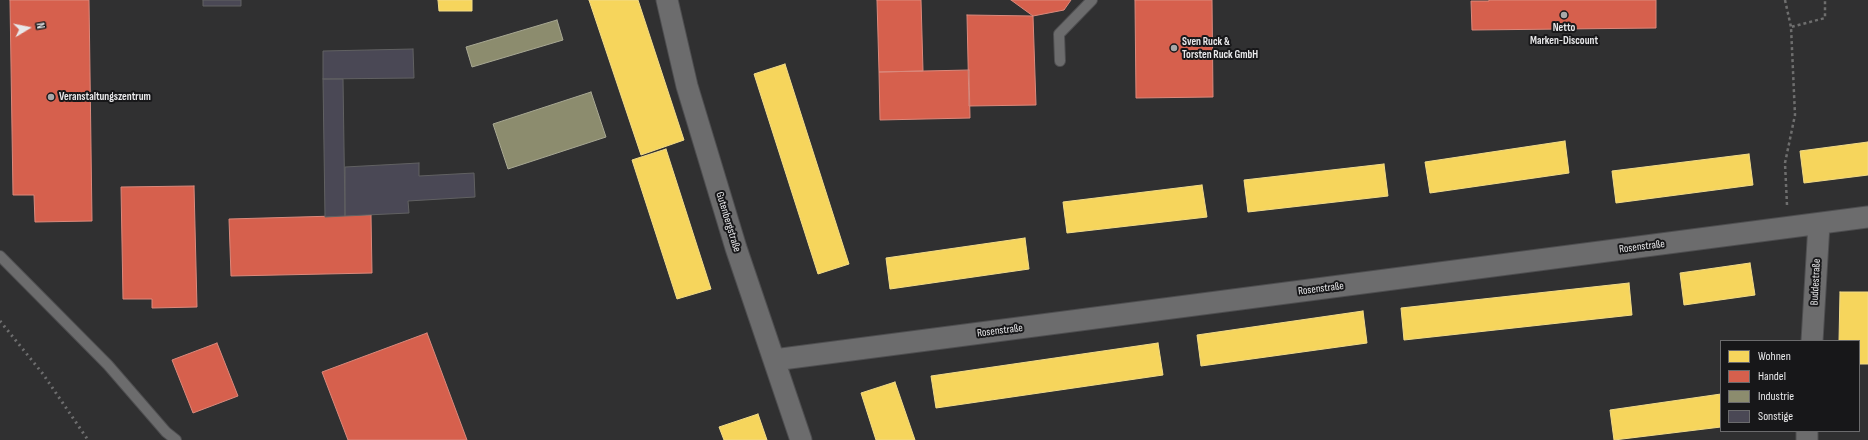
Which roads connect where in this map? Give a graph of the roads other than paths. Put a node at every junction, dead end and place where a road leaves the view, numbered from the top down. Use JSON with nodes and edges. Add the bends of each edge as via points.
{"nodes":[{"id":1,"x":667,"y":0,"type":"edge"},
{"id":2,"x":1092,"y":0,"type":"edge"},
{"id":3,"x":1060,"y":61,"type":"dead end"},
{"id":4,"x":1868,"y":217,"type":"edge"},
{"id":5,"x":1819,"y":224,"type":"junction"},
{"id":6,"x":0,"y":256,"type":"edge"},
{"id":7,"x":1812,"y":340,"type":"edge"},
{"id":8,"x":774,"y":360,"type":"junction"},
{"id":9,"x":176,"y":440,"type":"edge"},
{"id":10,"x":801,"y":440,"type":"edge"}],
"edges":[{"from":1,"to":8,"type":"street","name":"Gutenbergstraße","via":[[687,86],[736,248]]},
{"from":2,"to":3,"type":"lane","via":[[1059,34]]},
{"from":4,"to":5,"type":"street","name":"Rosenstraße"},
{"from":5,"to":7,"type":"street","name":"Buddestraße"},
{"from":5,"to":8,"type":"street","name":"Rosenstraße"},
{"from":6,"to":9,"type":"lane","via":[[108,365],[166,432]]},
{"from":8,"to":10,"type":"street","name":"Gutenbergstraße"}]}
